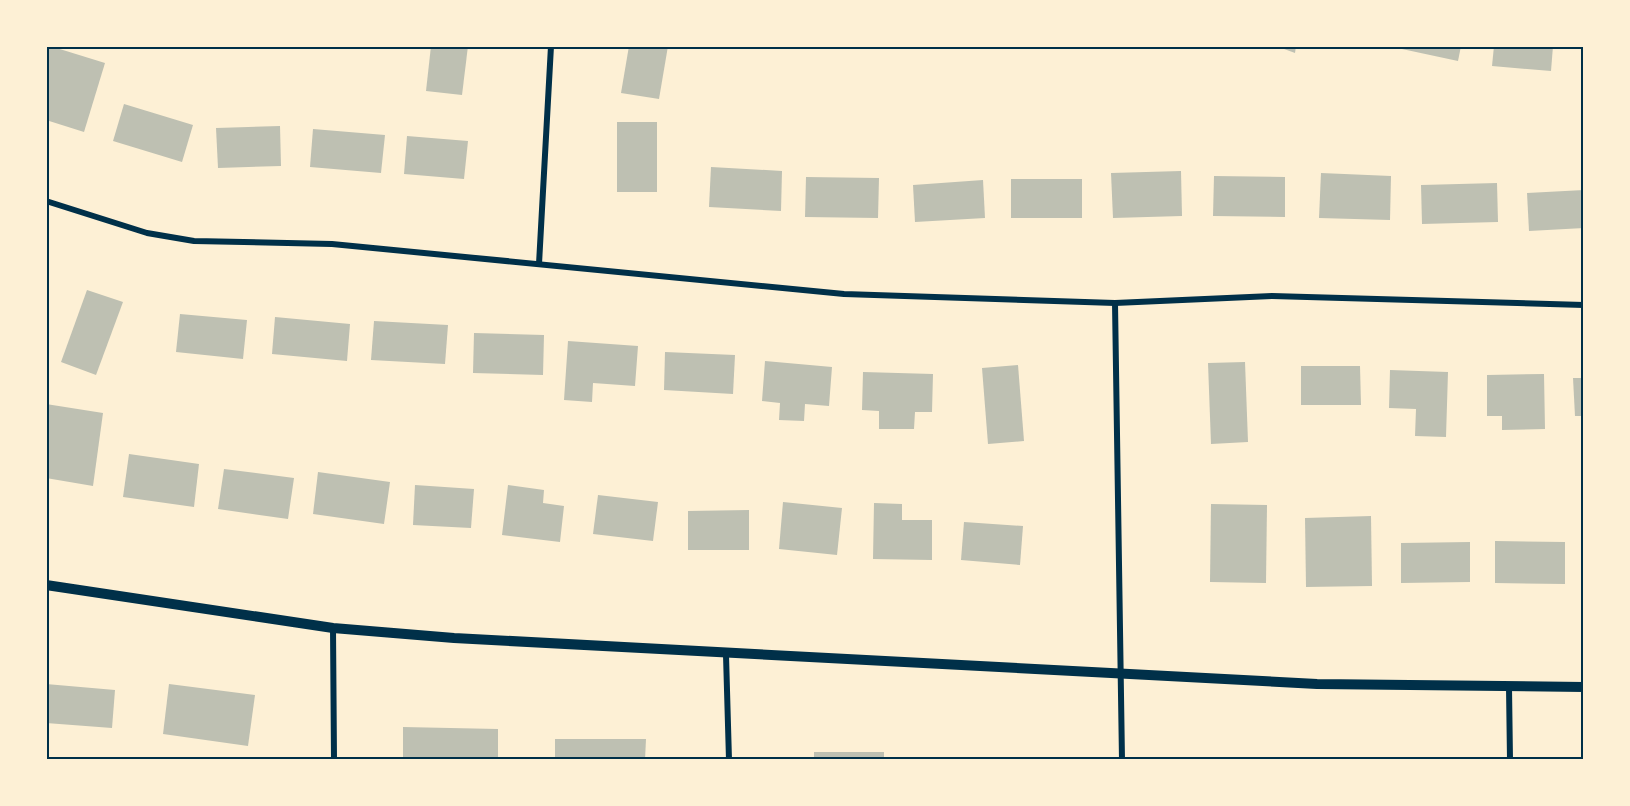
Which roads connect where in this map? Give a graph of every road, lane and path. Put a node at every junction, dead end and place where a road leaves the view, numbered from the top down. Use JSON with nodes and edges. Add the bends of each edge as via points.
{"nodes":[{"id":1,"x":551,"y":46,"type":"edge"},
{"id":2,"x":46,"y":201,"type":"edge"},
{"id":3,"x":539,"y":264,"type":"junction"},
{"id":4,"x":1115,"y":303,"type":"junction"},
{"id":5,"x":1584,"y":305,"type":"edge"},
{"id":6,"x":46,"y":585,"type":"edge"},
{"id":7,"x":333,"y":628,"type":"junction"},
{"id":8,"x":726,"y":655,"type":"junction"},
{"id":9,"x":1120,"y":674,"type":"junction"},
{"id":10,"x":1509,"y":687,"type":"junction"},
{"id":11,"x":1584,"y":687,"type":"edge"},
{"id":12,"x":334,"y":759,"type":"edge"},
{"id":13,"x":729,"y":759,"type":"edge"},
{"id":14,"x":1122,"y":759,"type":"edge"},
{"id":15,"x":1510,"y":759,"type":"edge"}],
"edges":[{"from":1,"to":3,"type":"street"},
{"from":2,"to":3,"type":"street","via":[[147,232],[194,241],[332,244]]},
{"from":3,"to":4,"type":"street","via":[[844,294]]},
{"from":4,"to":5,"type":"street","via":[[1272,296]]},
{"from":4,"to":9,"type":"street"},
{"from":6,"to":7,"type":"street"},
{"from":7,"to":8,"type":"street"},
{"from":7,"to":12,"type":"street"},
{"from":8,"to":9,"type":"street"},
{"from":8,"to":13,"type":"street"},
{"from":9,"to":10,"type":"street","via":[[1317,684]]},
{"from":9,"to":14,"type":"street"},
{"from":10,"to":11,"type":"street"},
{"from":10,"to":15,"type":"street"}]}
